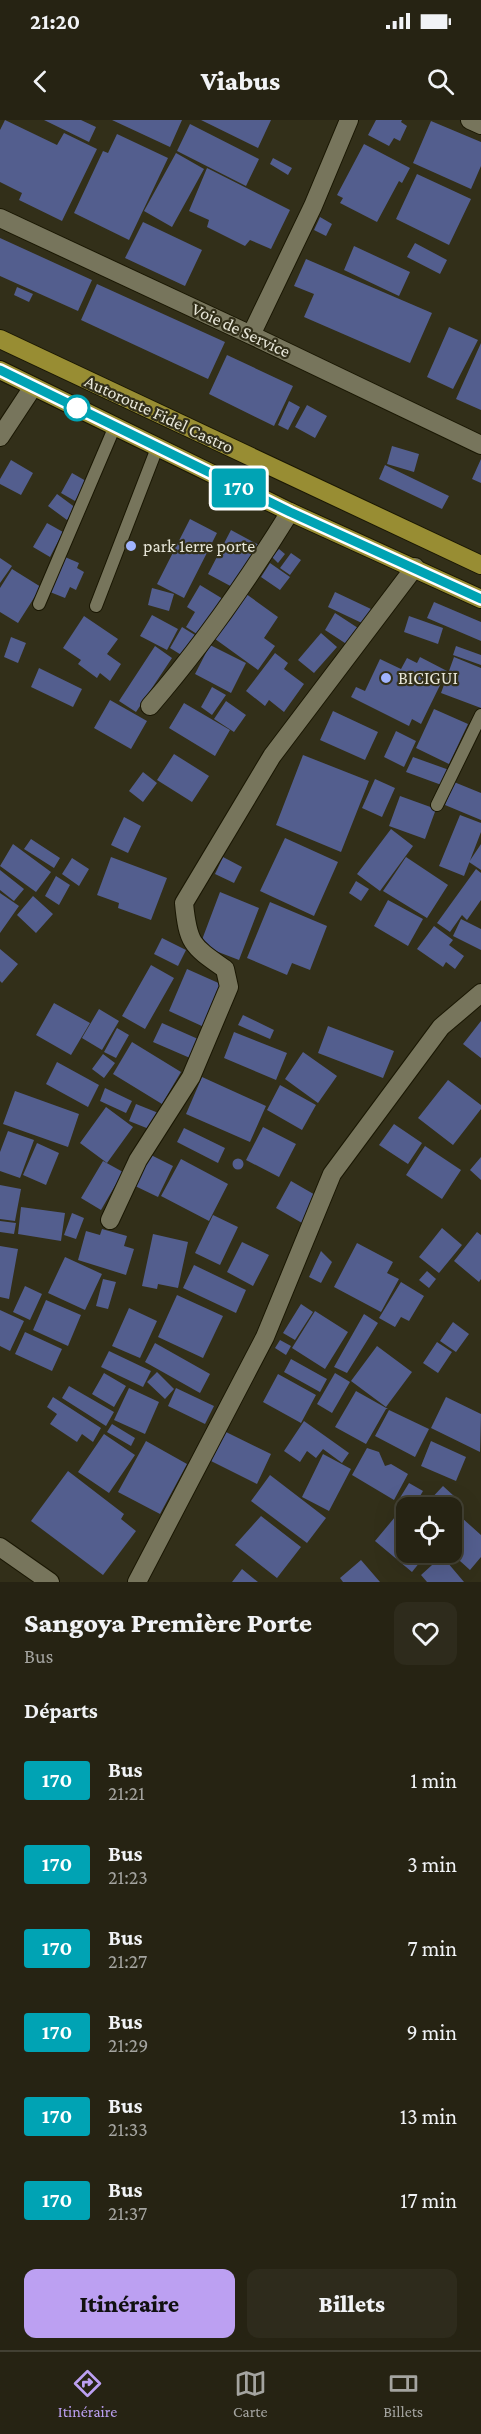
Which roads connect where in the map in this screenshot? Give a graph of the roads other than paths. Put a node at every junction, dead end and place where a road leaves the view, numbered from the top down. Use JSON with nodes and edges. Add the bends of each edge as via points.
{"nodes":[{"id":1,"x":349,"y":120,"type":"edge"},
{"id":2,"x":470,"y":120,"type":"edge"},
{"id":3,"x":481,"y":125,"type":"edge"},
{"id":4,"x":0,"y":218,"type":"edge"},
{"id":5,"x":251,"y":334,"type":"junction"},
{"id":6,"x":0,"y":339,"type":"edge"},
{"id":7,"x":0,"y":370,"type":"edge"},
{"id":8,"x":33,"y":387,"type":"junction"},
{"id":9,"x":115,"y":426,"type":"junction"},
{"id":10,"x":0,"y":437,"type":"edge"},
{"id":11,"x":481,"y":446,"type":"edge"},
{"id":12,"x":157,"y":448,"type":"junction"},
{"id":13,"x":290,"y":512,"type":"junction"},
{"id":14,"x":481,"y":565,"type":"edge"},
{"id":15,"x":415,"y":567,"type":"junction"},
{"id":16,"x":481,"y":599,"type":"edge"},
{"id":17,"x":39,"y":604,"type":"dead end"},
{"id":18,"x":96,"y":606,"type":"dead end"},
{"id":19,"x":150,"y":706,"type":"dead end"},
{"id":20,"x":481,"y":715,"type":"edge"},
{"id":21,"x":437,"y":805,"type":"dead end"},
{"id":22,"x":481,"y":993,"type":"edge"},
{"id":23,"x":110,"y":1220,"type":"dead end"},
{"id":24,"x":0,"y":1547,"type":"edge"},
{"id":25,"x":50,"y":1582,"type":"edge"},
{"id":26,"x":137,"y":1582,"type":"edge"}],
"edges":[{"from":1,"to":5,"type":"street","via":[[314,206]]},
{"from":2,"to":3,"type":"street"},
{"from":4,"to":5,"type":"street","name":"Voie de Service"},
{"from":5,"to":11,"type":"street","name":"Voie de Service"},
{"from":6,"to":14,"type":"highway","name":"Autoroute Fidel Castro"},
{"from":7,"to":8,"type":"highway","name":"Autoroute Fidel Castro"},
{"from":8,"to":9,"type":"highway","name":"Autoroute Fidel Castro"},
{"from":8,"to":10,"type":"street"},
{"from":9,"to":12,"type":"highway","name":"Autoroute Fidel Castro"},
{"from":9,"to":17,"type":"lane"},
{"from":12,"to":13,"type":"highway","name":"Autoroute Fidel Castro"},
{"from":12,"to":18,"type":"lane"},
{"from":13,"to":15,"type":"highway","name":"Autoroute Fidel Castro"},
{"from":13,"to":19,"type":"street","via":[[217,622]]},
{"from":15,"to":16,"type":"highway","name":"Autoroute Fidel Castro"},
{"from":15,"to":23,"type":"street","via":[[272,756],[184,903],[186,926],[195,948],[225,969],[229,987],[191,1077],[138,1160]]},
{"from":20,"to":21,"type":"lane"},
{"from":22,"to":26,"type":"street","via":[[441,1027],[332,1174],[265,1337]]},
{"from":24,"to":25,"type":"street"}]}
